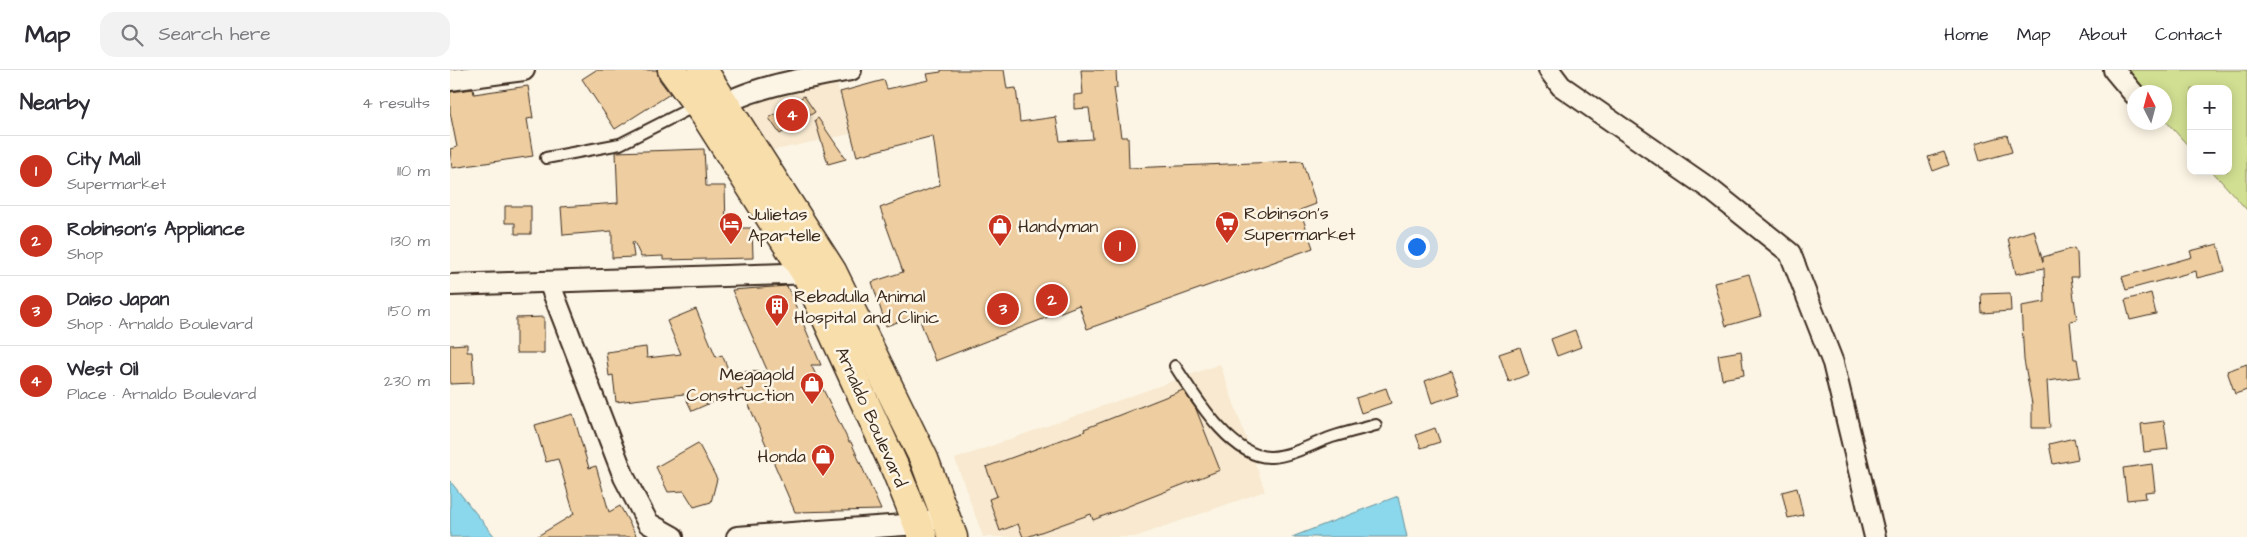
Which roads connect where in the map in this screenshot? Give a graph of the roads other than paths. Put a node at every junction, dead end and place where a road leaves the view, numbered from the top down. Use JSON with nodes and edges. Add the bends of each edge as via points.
{"nodes":[{"id":1,"x":524,"y":70,"type":"edge"},
{"id":2,"x":672,"y":70,"type":"edge"},
{"id":3,"x":703,"y":70,"type":"edge"},
{"id":4,"x":851,"y":70,"type":"edge"},
{"id":5,"x":1549,"y":70,"type":"edge"},
{"id":6,"x":2114,"y":70,"type":"edge"},
{"id":7,"x":786,"y":76,"type":"edge"},
{"id":8,"x":450,"y":80,"type":"edge"},
{"id":9,"x":2127,"y":86,"type":"edge"},
{"id":10,"x":709,"y":108,"type":"junction"},
{"id":11,"x":546,"y":158,"type":"dead end"},
{"id":12,"x":819,"y":272,"type":"junction"},
{"id":13,"x":549,"y":282,"type":"junction"},
{"id":14,"x":450,"y":286,"type":"edge"},
{"id":15,"x":1175,"y":366,"type":"dead end"},
{"id":16,"x":1376,"y":425,"type":"dead end"},
{"id":17,"x":949,"y":527,"type":"edge"},
{"id":18,"x":921,"y":530,"type":"edge"},
{"id":19,"x":673,"y":537,"type":"edge"},
{"id":20,"x":737,"y":537,"type":"edge"},
{"id":21,"x":1874,"y":537,"type":"edge"}],
"edges":[{"from":1,"to":8,"type":"street"},
{"from":2,"to":10,"type":"highway","name":"Arnaldo Boulevard"},
{"from":3,"to":10,"type":"highway","name":"Arnaldo Boulevard"},
{"from":4,"to":7,"type":"street"},
{"from":5,"to":21,"type":"street","via":[[1561,86],[1710,189],[1790,253],[1833,363]]},
{"from":6,"to":9,"type":"street"},
{"from":7,"to":10,"type":"street"},
{"from":10,"to":11,"type":"lane","via":[[620,144]]},
{"from":10,"to":12,"type":"highway","name":"Arnaldo Boulevard"},
{"from":12,"to":13,"type":"street"},
{"from":12,"to":17,"type":"highway","name":"Arnaldo Boulevard","via":[[924,458]]},
{"from":12,"to":18,"type":"highway","name":"Arnaldo Boulevard"},
{"from":13,"to":14,"type":"street"},
{"from":13,"to":19,"type":"street","via":[[624,477],[648,523]]},
{"from":15,"to":16,"type":"lane","via":[[1222,430],[1247,452],[1270,458]]},
{"from":17,"to":18,"type":"street"},
{"from":18,"to":20,"type":"street"}]}
